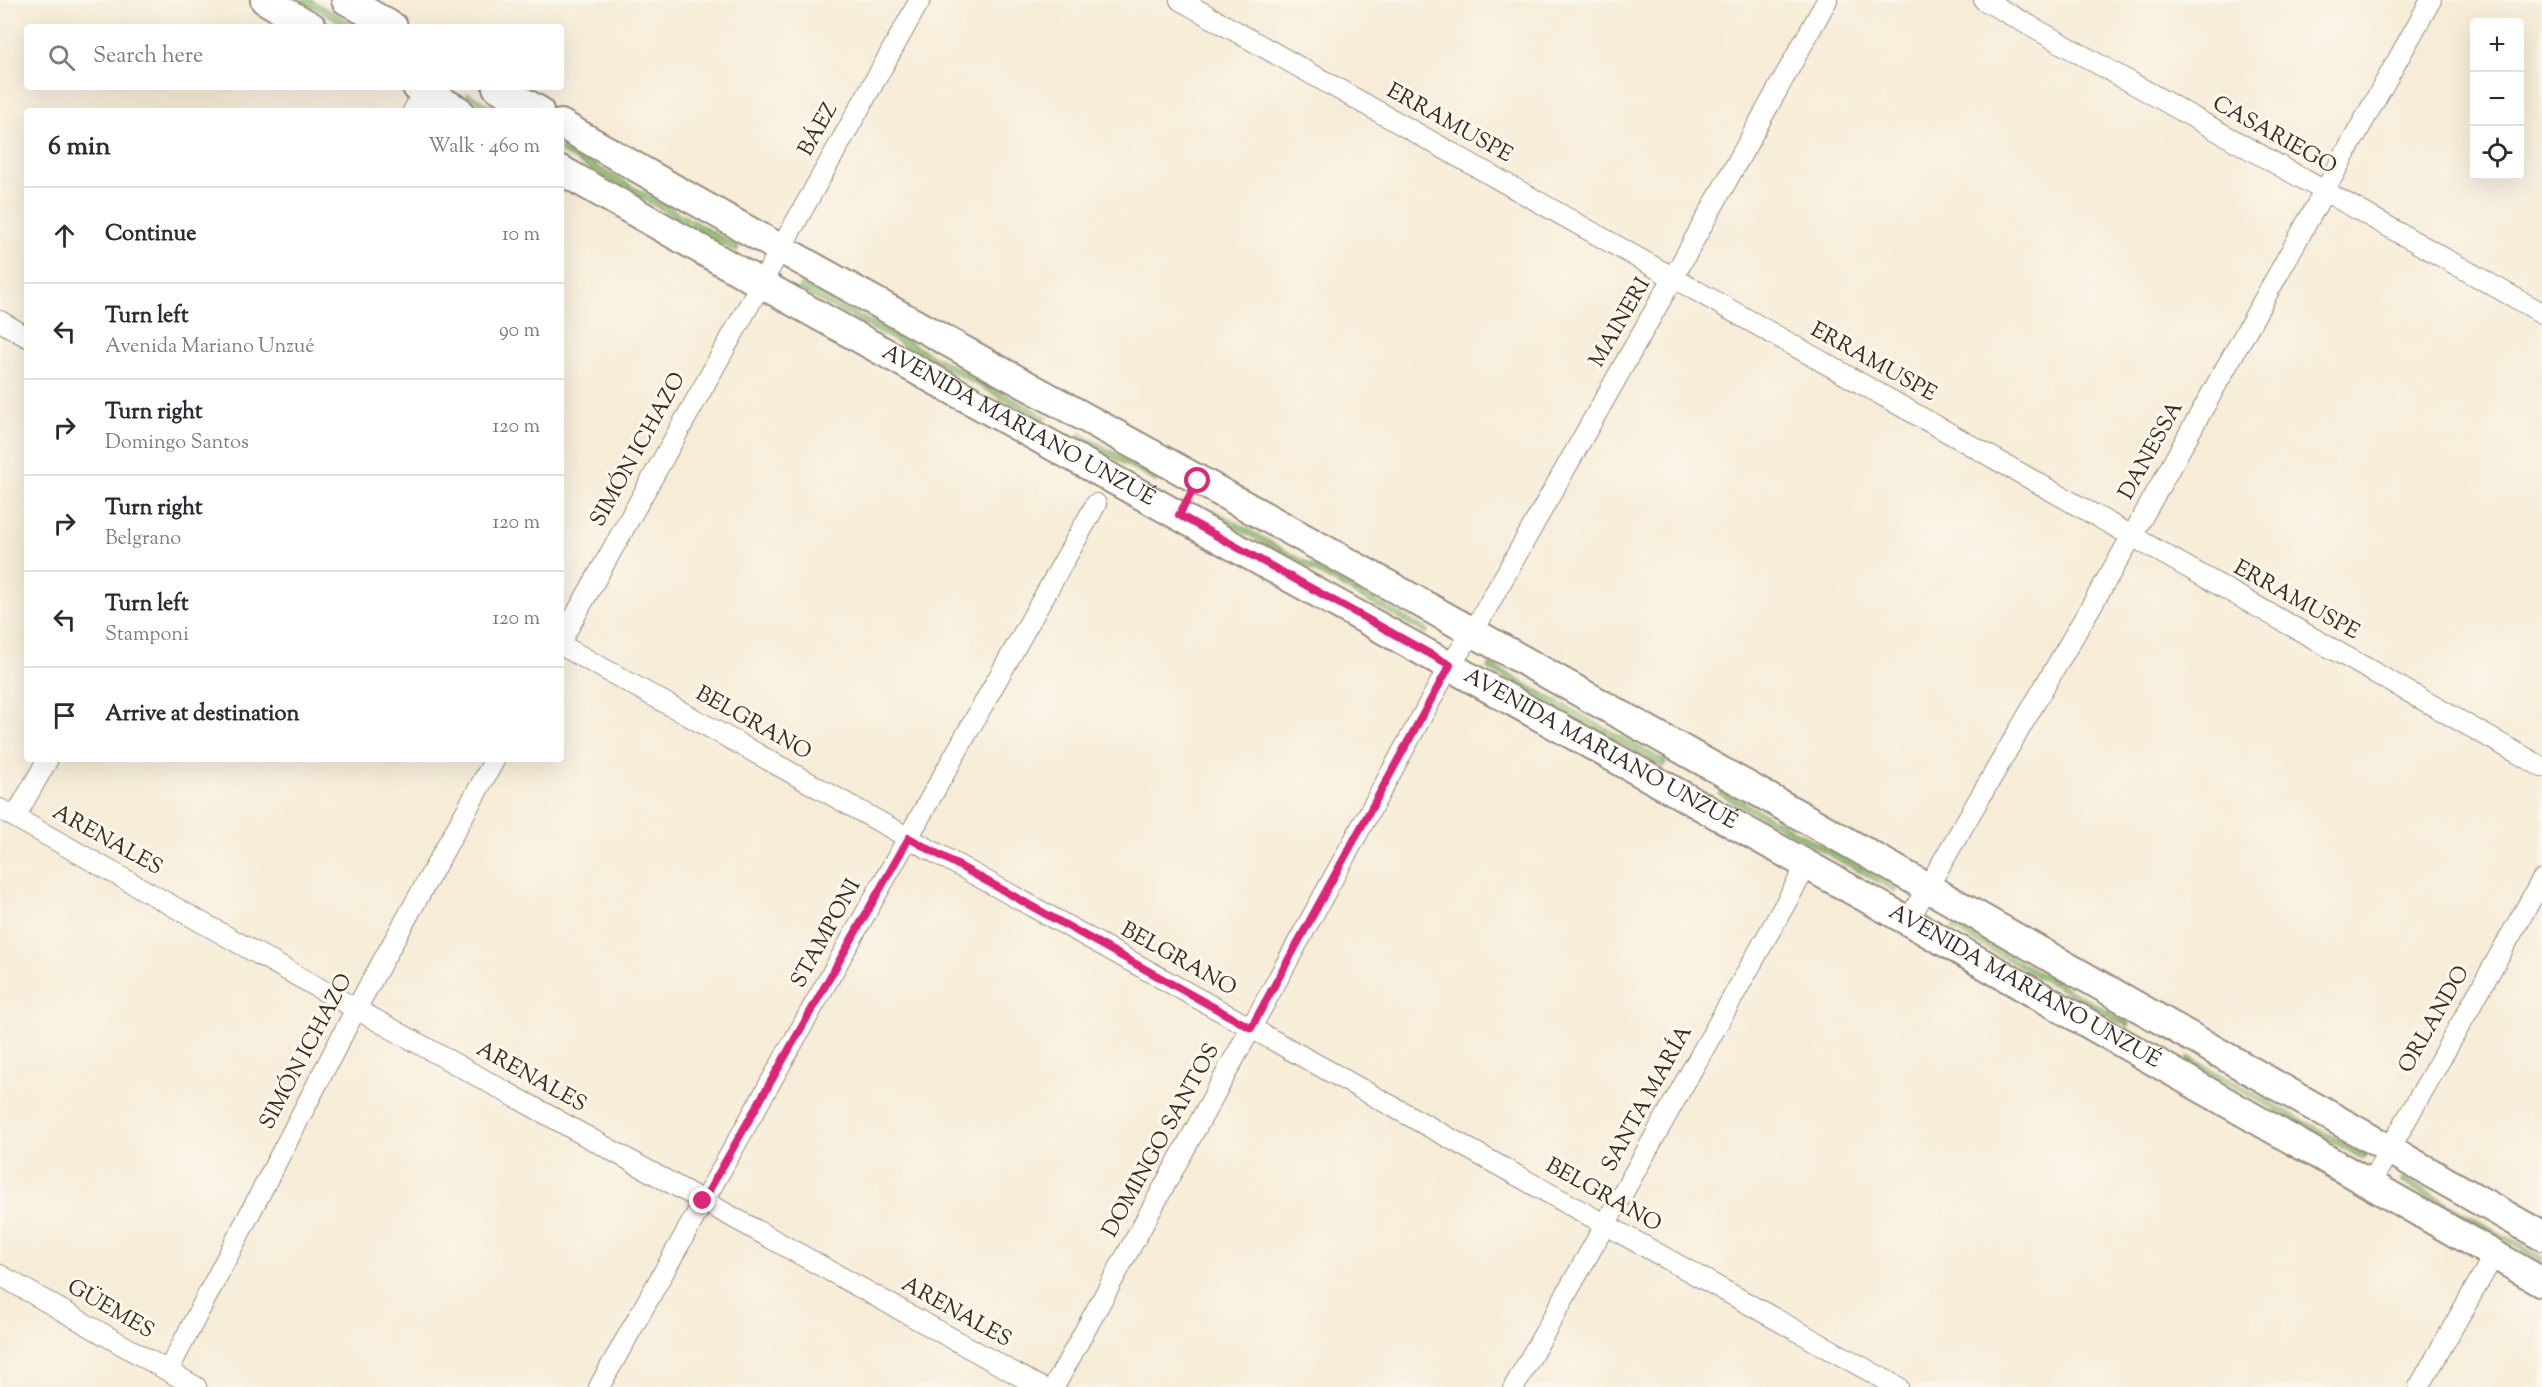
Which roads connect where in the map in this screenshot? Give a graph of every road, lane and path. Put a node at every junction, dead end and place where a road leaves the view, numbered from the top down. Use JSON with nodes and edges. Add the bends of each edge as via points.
{"nodes":[{"id":1,"x":265,"y":0,"type":"edge"},
{"id":2,"x":346,"y":0,"type":"edge"},
{"id":3,"x":920,"y":0,"type":"edge"},
{"id":4,"x":1180,"y":0,"type":"edge"},
{"id":5,"x":1827,"y":0,"type":"edge"},
{"id":6,"x":1983,"y":0,"type":"edge"},
{"id":7,"x":2431,"y":0,"type":"edge"},
{"id":8,"x":307,"y":24,"type":"edge"},
{"id":9,"x":388,"y":24,"type":"edge"},
{"id":10,"x":502,"y":90,"type":"edge"},
{"id":11,"x":420,"y":94,"type":"edge"},
{"id":12,"x":452,"y":108,"type":"edge"},
{"id":13,"x":534,"y":108,"type":"edge"},
{"id":14,"x":564,"y":126,"type":"edge"},
{"id":15,"x":564,"y":172,"type":"edge"},
{"id":16,"x":2325,"y":192,"type":"junction"},
{"id":17,"x":779,"y":250,"type":"junction"},
{"id":18,"x":1673,"y":278,"type":"junction"},
{"id":19,"x":760,"y":283,"type":"junction"},
{"id":20,"x":2542,"y":313,"type":"edge"},
{"id":21,"x":0,"y":321,"type":"edge"},
{"id":22,"x":24,"y":334,"type":"edge"},
{"id":23,"x":1072,"y":411,"type":"junction"},
{"id":24,"x":1052,"y":445,"type":"junction"},
{"id":25,"x":1198,"y":481,"type":"junction"},
{"id":26,"x":1096,"y":504,"type":"dead end"},
{"id":27,"x":1179,"y":515,"type":"junction"},
{"id":28,"x":2132,"y":536,"type":"junction"},
{"id":29,"x":1473,"y":632,"type":"junction"},
{"id":30,"x":564,"y":638,"type":"edge"},
{"id":31,"x":564,"y":645,"type":"edge"},
{"id":32,"x":1450,"y":665,"type":"junction"},
{"id":33,"x":1703,"y":760,"type":"junction"},
{"id":34,"x":46,"y":762,"type":"edge"},
{"id":35,"x":493,"y":762,"type":"edge"},
{"id":36,"x":2542,"y":767,"type":"edge"},
{"id":37,"x":1685,"y":797,"type":"junction"},
{"id":38,"x":8,"y":813,"type":"edge"},
{"id":39,"x":909,"y":838,"type":"junction"},
{"id":40,"x":1807,"y":865,"type":"junction"},
{"id":41,"x":2542,"y":880,"type":"edge"},
{"id":42,"x":1929,"y":888,"type":"junction"},
{"id":43,"x":1908,"y":921,"type":"junction"},
{"id":44,"x":356,"y":1009,"type":"junction"},
{"id":45,"x":1251,"y":1028,"type":"junction"},
{"id":46,"x":2390,"y":1149,"type":"junction"},
{"id":47,"x":2370,"y":1184,"type":"junction"},
{"id":48,"x":703,"y":1201,"type":"junction"},
{"id":49,"x":1605,"y":1224,"type":"junction"},
{"id":50,"x":2542,"y":1236,"type":"edge"},
{"id":51,"x":2494,"y":1255,"type":"junction"},
{"id":52,"x":0,"y":1275,"type":"edge"},
{"id":53,"x":2542,"y":1282,"type":"edge"},
{"id":54,"x":168,"y":1371,"type":"junction"},
{"id":55,"x":196,"y":1387,"type":"edge"},
{"id":56,"x":598,"y":1387,"type":"edge"},
{"id":57,"x":1040,"y":1387,"type":"edge"},
{"id":58,"x":1054,"y":1387,"type":"edge"},
{"id":59,"x":1514,"y":1387,"type":"edge"},
{"id":60,"x":1898,"y":1387,"type":"edge"},
{"id":61,"x":2419,"y":1387,"type":"edge"}],
"edges":[{"from":1,"to":8,"type":"main road"},
{"from":2,"to":9,"type":"main road"},
{"from":3,"to":17,"type":"street","name":"BÁEZ"},
{"from":4,"to":18,"type":"street","name":"ERRAMUSPE"},
{"from":5,"to":18,"type":"street","name":"MAINERI"},
{"from":6,"to":16,"type":"street","name":"CASARIEGO"},
{"from":7,"to":16,"type":"street","name":"DANESSA"},
{"from":10,"to":13,"type":"main road"},
{"from":11,"to":12,"type":"main road"},
{"from":14,"to":17,"type":"main road","name":"AVENIDA MARIANO UNZUÉ"},
{"from":15,"to":19,"type":"main road","name":"AVENIDA MARIANO UNZUÉ"},
{"from":16,"to":20,"type":"street","name":"CASARIEGO"},
{"from":16,"to":28,"type":"street","name":"DANESSA"},
{"from":17,"to":19,"type":"street","name":"BÁEZ"},
{"from":17,"to":23,"type":"main road","name":"AVENIDA MARIANO UNZUÉ"},
{"from":18,"to":28,"type":"street","name":"ERRAMUSPE"},
{"from":18,"to":29,"type":"street","name":"MAINERI"},
{"from":19,"to":24,"type":"main road","name":"AVENIDA MARIANO UNZUÉ"},
{"from":19,"to":30,"type":"street","name":"SIMÓN ICHAZO"},
{"from":21,"to":22,"type":"street"},
{"from":23,"to":24,"type":"main road"},
{"from":23,"to":25,"type":"main road","name":"AVENIDA MARIANO UNZUÉ"},
{"from":24,"to":27,"type":"main road","name":"AVENIDA MARIANO UNZUÉ"},
{"from":25,"to":27,"type":"main road"},
{"from":25,"to":29,"type":"main road","name":"AVENIDA MARIANO UNZUÉ"},
{"from":26,"to":39,"type":"street","name":"STAMPONI"},
{"from":27,"to":32,"type":"main road","name":"AVENIDA MARIANO UNZUÉ"},
{"from":28,"to":36,"type":"street","name":"ERRAMUSPE"},
{"from":28,"to":42,"type":"street","name":"DANESSA"},
{"from":29,"to":32,"type":"street","name":"MAINERI"},
{"from":29,"to":33,"type":"main road","name":"AVENIDA MARIANO UNZUÉ"},
{"from":31,"to":39,"type":"street","name":"BELGRANO"},
{"from":32,"to":37,"type":"main road","name":"AVENIDA MARIANO UNZUÉ"},
{"from":32,"to":45,"type":"street","name":"DOMINGO SANTOS"},
{"from":33,"to":37,"type":"main road"},
{"from":33,"to":42,"type":"main road","name":"AVENIDA MARIANO UNZUÉ"},
{"from":34,"to":38,"type":"street"},
{"from":35,"to":44,"type":"street","name":"SIMÓN ICHAZO"},
{"from":37,"to":40,"type":"main road","name":"AVENIDA MARIANO UNZUÉ"},
{"from":38,"to":44,"type":"street","name":"ARENALES"},
{"from":39,"to":45,"type":"street","name":"BELGRANO"},
{"from":39,"to":48,"type":"street","name":"STAMPONI"},
{"from":40,"to":43,"type":"main road","name":"AVENIDA MARIANO UNZUÉ"},
{"from":40,"to":49,"type":"street","name":"SANTA MARÍA"},
{"from":41,"to":46,"type":"street","name":"ORLANDO"},
{"from":42,"to":43,"type":"street","name":"DANESSA"},
{"from":42,"to":46,"type":"main road","name":"AVENIDA MARIANO UNZUÉ"},
{"from":43,"to":47,"type":"main road","name":"AVENIDA MARIANO UNZUÉ"},
{"from":44,"to":48,"type":"street","name":"ARENALES"},
{"from":44,"to":54,"type":"street","name":"SIMÓN ICHAZO"},
{"from":45,"to":49,"type":"street","name":"BELGRANO"},
{"from":45,"to":58,"type":"street","name":"DOMINGO SANTOS"},
{"from":46,"to":47,"type":"street","name":"ORLANDO"},
{"from":46,"to":50,"type":"main road","name":"AVENIDA MARIANO UNZUÉ"},
{"from":47,"to":51,"type":"main road","name":"AVENIDA MARIANO UNZUÉ"},
{"from":48,"to":56,"type":"street","name":"STAMPONI"},
{"from":48,"to":57,"type":"street","name":"ARENALES"},
{"from":49,"to":59,"type":"street","name":"SANTA MARÍA"},
{"from":49,"to":60,"type":"street","name":"BELGRANO"},
{"from":51,"to":53,"type":"main road","name":"AVENIDA MARIANO UNZUÉ"},
{"from":51,"to":61,"type":"street"},
{"from":52,"to":54,"type":"street","name":"GÜEMES"},
{"from":54,"to":55,"type":"street","name":"GÜEMES"}]}
